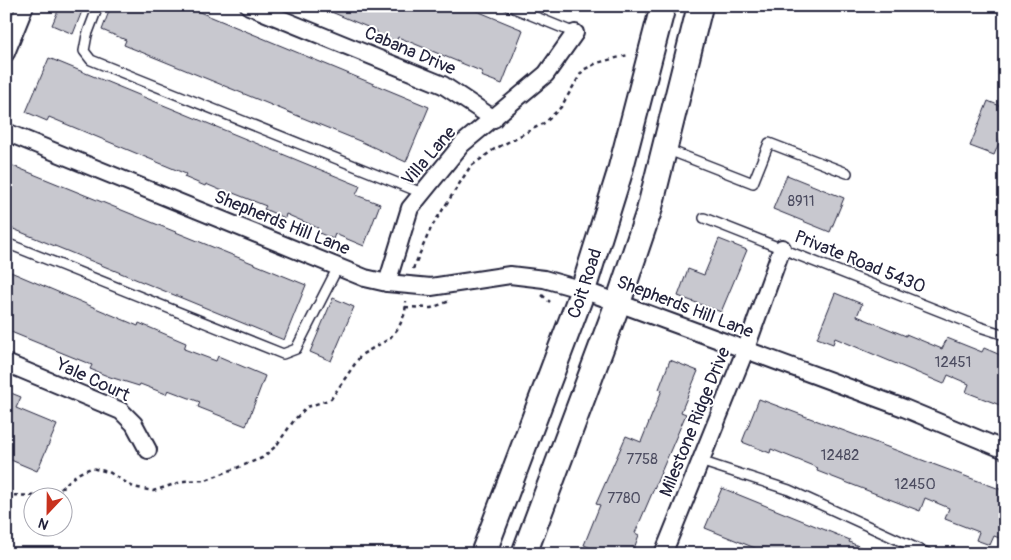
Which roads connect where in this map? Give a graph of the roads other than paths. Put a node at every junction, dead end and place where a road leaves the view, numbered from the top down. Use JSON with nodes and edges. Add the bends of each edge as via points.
{"nodes":[{"id":1,"x":25,"y":6,"type":"edge"},
{"id":2,"x":98,"y":6,"type":"edge"},
{"id":3,"x":249,"y":6,"type":"edge"},
{"id":4,"x":509,"y":6,"type":"edge"},
{"id":5,"x":663,"y":6,"type":"edge"},
{"id":6,"x":700,"y":6,"type":"edge"},
{"id":7,"x":11,"y":30,"type":"edge"},
{"id":8,"x":574,"y":33,"type":"joint"},
{"id":9,"x":6,"y":53,"type":"edge"},
{"id":10,"x":494,"y":119,"type":"junction"},
{"id":11,"x":6,"y":132,"type":"edge"},
{"id":12,"x":666,"y":148,"type":"junction"},
{"id":13,"x":847,"y":173,"type":"dead end"},
{"id":14,"x":422,"y":193,"type":"junction"},
{"id":15,"x":704,"y":218,"type":"dead end"},
{"id":16,"x":6,"y":243,"type":"edge"},
{"id":17,"x":782,"y":248,"type":"junction"},
{"id":18,"x":338,"y":267,"type":"junction"},
{"id":19,"x":387,"y":283,"type":"junction"},
{"id":20,"x":583,"y":290,"type":"junction"},
{"id":21,"x":618,"y":303,"type":"junction"},
{"id":22,"x":1005,"y":335,"type":"edge"},
{"id":23,"x":745,"y":352,"type":"junction"},
{"id":24,"x":6,"y":363,"type":"edge"},
{"id":25,"x":148,"y":450,"type":"dead end"},
{"id":26,"x":1005,"y":450,"type":"edge"},
{"id":27,"x":700,"y":462,"type":"junction"},
{"id":28,"x":666,"y":553,"type":"edge"},
{"id":29,"x":483,"y":554,"type":"edge"},
{"id":30,"x":524,"y":554,"type":"edge"},
{"id":31,"x":929,"y":554,"type":"edge"}],
"edges":[{"from":1,"to":7,"type":"street"},
{"from":2,"to":14,"type":"lane","via":[[84,51],[91,60]]},
{"from":3,"to":10,"type":"street","name":"Cabana Drive","via":[[443,85]]},
{"from":4,"to":8,"type":"lane"},
{"from":5,"to":20,"type":"main road","name":"Coit Road","via":[[619,175]]},
{"from":6,"to":12,"type":"main road","via":[[674,103]]},
{"from":7,"to":9,"type":"street"},
{"from":8,"to":10,"type":"street","name":"Villa Lane","via":[[546,74]]},
{"from":10,"to":14,"type":"street","name":"Villa Lane","via":[[462,144]]},
{"from":11,"to":18,"type":"street","name":"Shepherds Hill Lane"},
{"from":12,"to":13,"type":"lane","via":[[753,183],[769,143]]},
{"from":12,"to":21,"type":"main road"},
{"from":14,"to":19,"type":"street","name":"Villa Lane","via":[[410,208]]},
{"from":15,"to":17,"type":"lane","name":"Private Road 5430"},
{"from":16,"to":18,"type":"lane","via":[[283,354],[296,349]]},
{"from":17,"to":22,"type":"lane","name":"Private Road 5430"},
{"from":17,"to":23,"type":"street","name":"Milestone Ridge Drive"},
{"from":18,"to":19,"type":"street","name":"Shepherds Hill Lane"},
{"from":19,"to":20,"type":"street","name":"Shepherds Hill Lane","via":[[431,287],[510,275],[543,287]]},
{"from":20,"to":21,"type":"street","name":"Shepherds Hill Lane"},
{"from":20,"to":29,"type":"main road","name":"Coit Road"},
{"from":21,"to":23,"type":"street","name":"Shepherds Hill Lane"},
{"from":21,"to":30,"type":"main road"},
{"from":23,"to":26,"type":"street","name":"Shepherds Hill Lane","via":[[904,408]]},
{"from":23,"to":27,"type":"street","name":"Milestone Ridge Drive"},
{"from":24,"to":25,"type":"street","name":"Yale Court","via":[[121,411],[134,424]]},
{"from":27,"to":28,"type":"street","name":"Milestone Ridge Drive"},
{"from":27,"to":31,"type":"lane","via":[[789,490]]}]}
